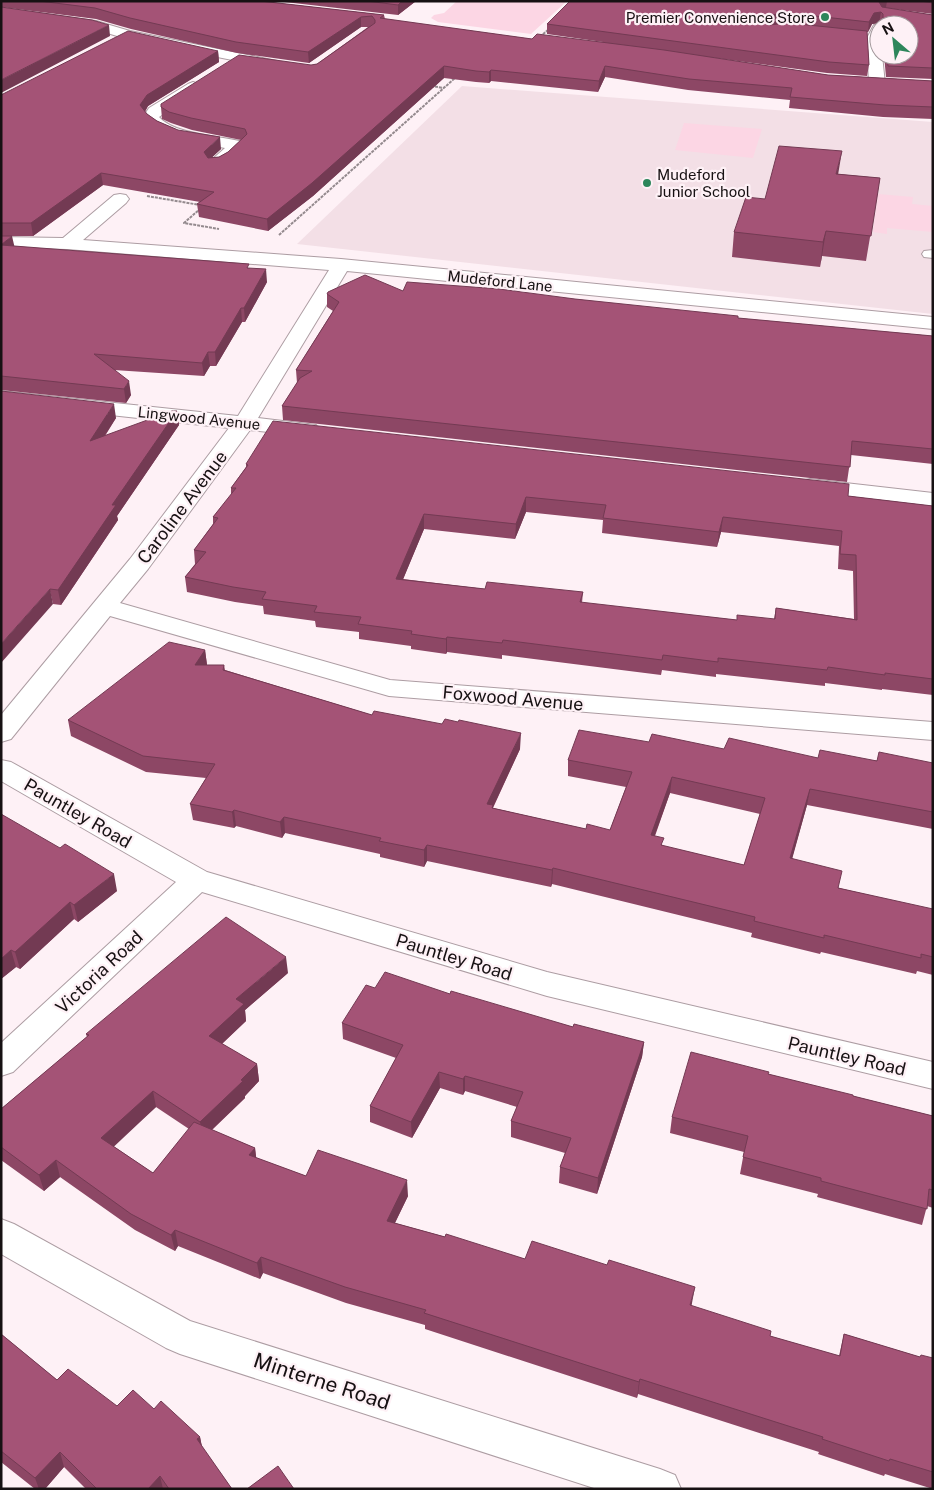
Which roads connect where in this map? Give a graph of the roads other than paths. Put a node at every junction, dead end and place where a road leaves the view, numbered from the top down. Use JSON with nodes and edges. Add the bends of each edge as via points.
{"nodes":[{"id":1,"x":1,"y":12,"type":"edge"},
{"id":2,"x":237,"y":59,"type":"junction"},
{"id":3,"x":877,"y":65,"type":"edge"},
{"id":4,"x":284,"y":66,"type":"edge"},
{"id":5,"x":221,"y":69,"type":"edge"},
{"id":6,"x":204,"y":79,"type":"edge"},
{"id":7,"x":860,"y":82,"type":"edge"},
{"id":8,"x":877,"y":84,"type":"junction"},
{"id":9,"x":895,"y":85,"type":"edge"},
{"id":10,"x":215,"y":164,"type":"edge"},
{"id":11,"x":114,"y":207,"type":"road end"},
{"id":12,"x":1,"y":242,"type":"edge"},
{"id":13,"x":67,"y":244,"type":"junction"},
{"id":14,"x":341,"y":265,"type":"junction"},
{"id":15,"x":933,"y":323,"type":"edge"},
{"id":16,"x":1,"y":397,"type":"edge"},
{"id":17,"x":244,"y":423,"type":"junction"},
{"id":18,"x":324,"y":432,"type":"edge"},
{"id":19,"x":790,"y":483,"type":"edge"},
{"id":20,"x":933,"y":500,"type":"edge"},
{"id":21,"x":104,"y":607,"type":"junction"},
{"id":22,"x":933,"y":731,"type":"edge"},
{"id":23,"x":1,"y":733,"type":"edge"},
{"id":24,"x":1,"y":769,"type":"edge"},
{"id":25,"x":197,"y":880,"type":"junction"},
{"id":26,"x":1,"y":1063,"type":"edge"},
{"id":27,"x":933,"y":1076,"type":"edge"},
{"id":28,"x":1,"y":1235,"type":"edge"},
{"id":29,"x":660,"y":1489,"type":"edge"}],
"edges":[{"from":1,"to":2,"type":"street","via":[[96,25],[120,40]]},
{"from":2,"to":4,"type":"street"},
{"from":2,"to":5,"type":"street"},
{"from":3,"to":8,"type":"street"},
{"from":6,"to":10,"type":"street","via":[[151,116],[159,126],[197,138],[238,145]]},
{"from":7,"to":8,"type":"street"},
{"from":8,"to":9,"type":"street"},
{"from":11,"to":13,"type":"street"},
{"from":12,"to":13,"type":"street","name":"Mudeford Lane"},
{"from":13,"to":14,"type":"street","name":"Mudeford Lane"},
{"from":14,"to":15,"type":"street","name":"Mudeford Lane"},
{"from":14,"to":17,"type":"street","name":"Caroline Avenue"},
{"from":16,"to":17,"type":"street","name":"Lingwood Avenue"},
{"from":17,"to":18,"type":"street","name":"Lingwood Avenue"},
{"from":17,"to":21,"type":"street","name":"Caroline Avenue"},
{"from":19,"to":20,"type":"street"},
{"from":21,"to":22,"type":"street","name":"Foxwood Avenue","via":[[389,688]]},
{"from":21,"to":23,"type":"street","name":"Caroline Avenue"},
{"from":24,"to":25,"type":"street","name":"Pauntley Road"},
{"from":25,"to":26,"type":"street","name":"Victoria Road"},
{"from":25,"to":27,"type":"street","name":"Pauntley Road","via":[[547,984]]},
{"from":28,"to":29,"type":"street","name":"Minterne Road","via":[[180,1336]]}]}
